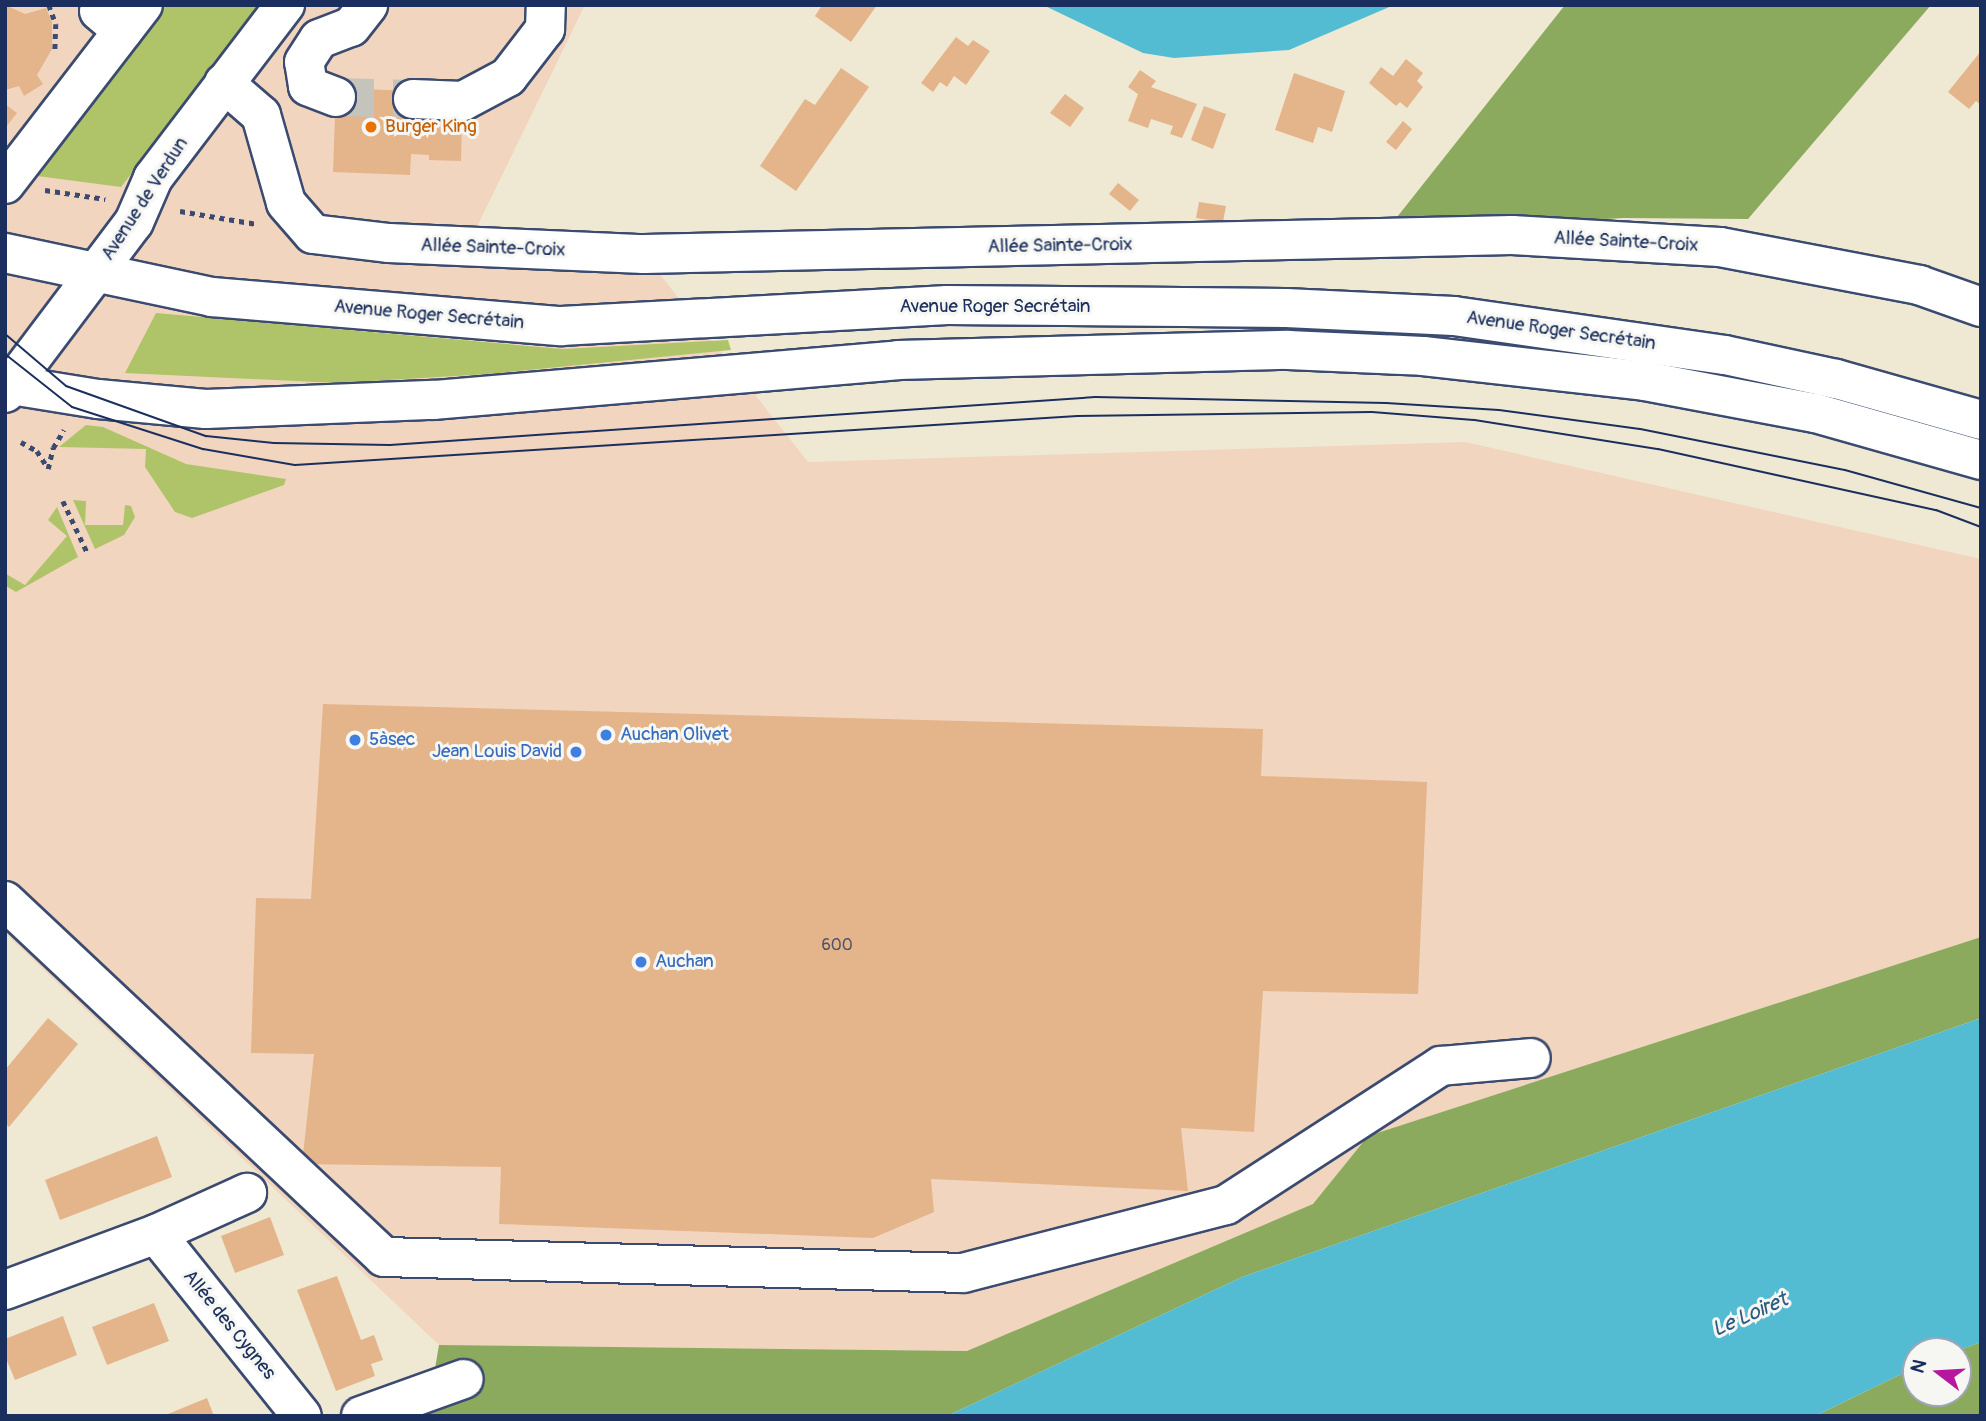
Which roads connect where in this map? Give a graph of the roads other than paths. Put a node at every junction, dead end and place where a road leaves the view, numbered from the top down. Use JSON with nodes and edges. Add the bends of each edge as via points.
{"nodes":[{"id":1,"x":285,"y":5,"type":"edge"},
{"id":2,"x":368,"y":5,"type":"edge"},
{"id":3,"x":546,"y":5,"type":"edge"},
{"id":4,"x":122,"y":16,"type":"edge"},
{"id":5,"x":225,"y":83,"type":"junction"},
{"id":6,"x":336,"y":97,"type":"tunnel mouth"},
{"id":7,"x":413,"y":99,"type":"tunnel mouth"},
{"id":8,"x":22,"y":187,"type":"edge"},
{"id":9,"x":5,"y":253,"type":"edge"},
{"id":10,"x":96,"y":273,"type":"junction"},
{"id":11,"x":1981,"y":307,"type":"edge"},
{"id":12,"x":7,"y":387,"type":"edge"},
{"id":13,"x":1981,"y":419,"type":"edge"},
{"id":14,"x":1981,"y":460,"type":"edge"},
{"id":15,"x":5,"y":901,"type":"edge"},
{"id":16,"x":1531,"y":1058,"type":"dead end"},
{"id":17,"x":247,"y":1193,"type":"dead end"},
{"id":18,"x":156,"y":1234,"type":"junction"},
{"id":19,"x":5,"y":1290,"type":"edge"},
{"id":20,"x":464,"y":1379,"type":"dead end"},
{"id":21,"x":302,"y":1416,"type":"edge"},
{"id":22,"x":361,"y":1416,"type":"edge"}],
"edges":[{"from":1,"to":5,"type":"main road","name":"Avenue de Verdun"},
{"from":2,"to":6,"type":"main road","via":[[351,27],[319,38],[304,62],[308,86]]},
{"from":3,"to":7,"type":"main road","via":[[545,29],[508,77],[484,94],[463,101]]},
{"from":4,"to":8,"type":"main road"},
{"from":5,"to":10,"type":"main road","name":"Avenue de Verdun","via":[[153,178],[134,222]]},
{"from":5,"to":11,"type":"main road","name":"Allée Sainte-Croix","via":[[261,115],[286,203],[313,233],[389,243],[644,254],[1513,235],[1720,247],[1919,285]]},
{"from":9,"to":10,"type":"main road","name":"Avenue Roger Secrétain"},
{"from":10,"to":12,"type":"main road","name":"Avenue de Verdun"},
{"from":10,"to":13,"type":"main road","name":"Avenue Roger Secrétain","via":[[212,297],[561,326],[947,305],[1286,308],[1454,316],[1725,355],[1836,379]]},
{"from":12,"to":14,"type":"main road","name":"Avenue Roger Secrétain","via":[[206,409],[434,400],[898,360],[1288,351],[1423,356],[1645,381],[1815,413]]},
{"from":15,"to":16,"type":"main road","via":[[384,1257],[963,1273],[1226,1205],[1441,1066]]},
{"from":17,"to":18,"type":"main road"},
{"from":18,"to":19,"type":"main road"},
{"from":18,"to":21,"type":"main road","name":"Allée des Cygnes"},
{"from":20,"to":22,"type":"main road"}]}
